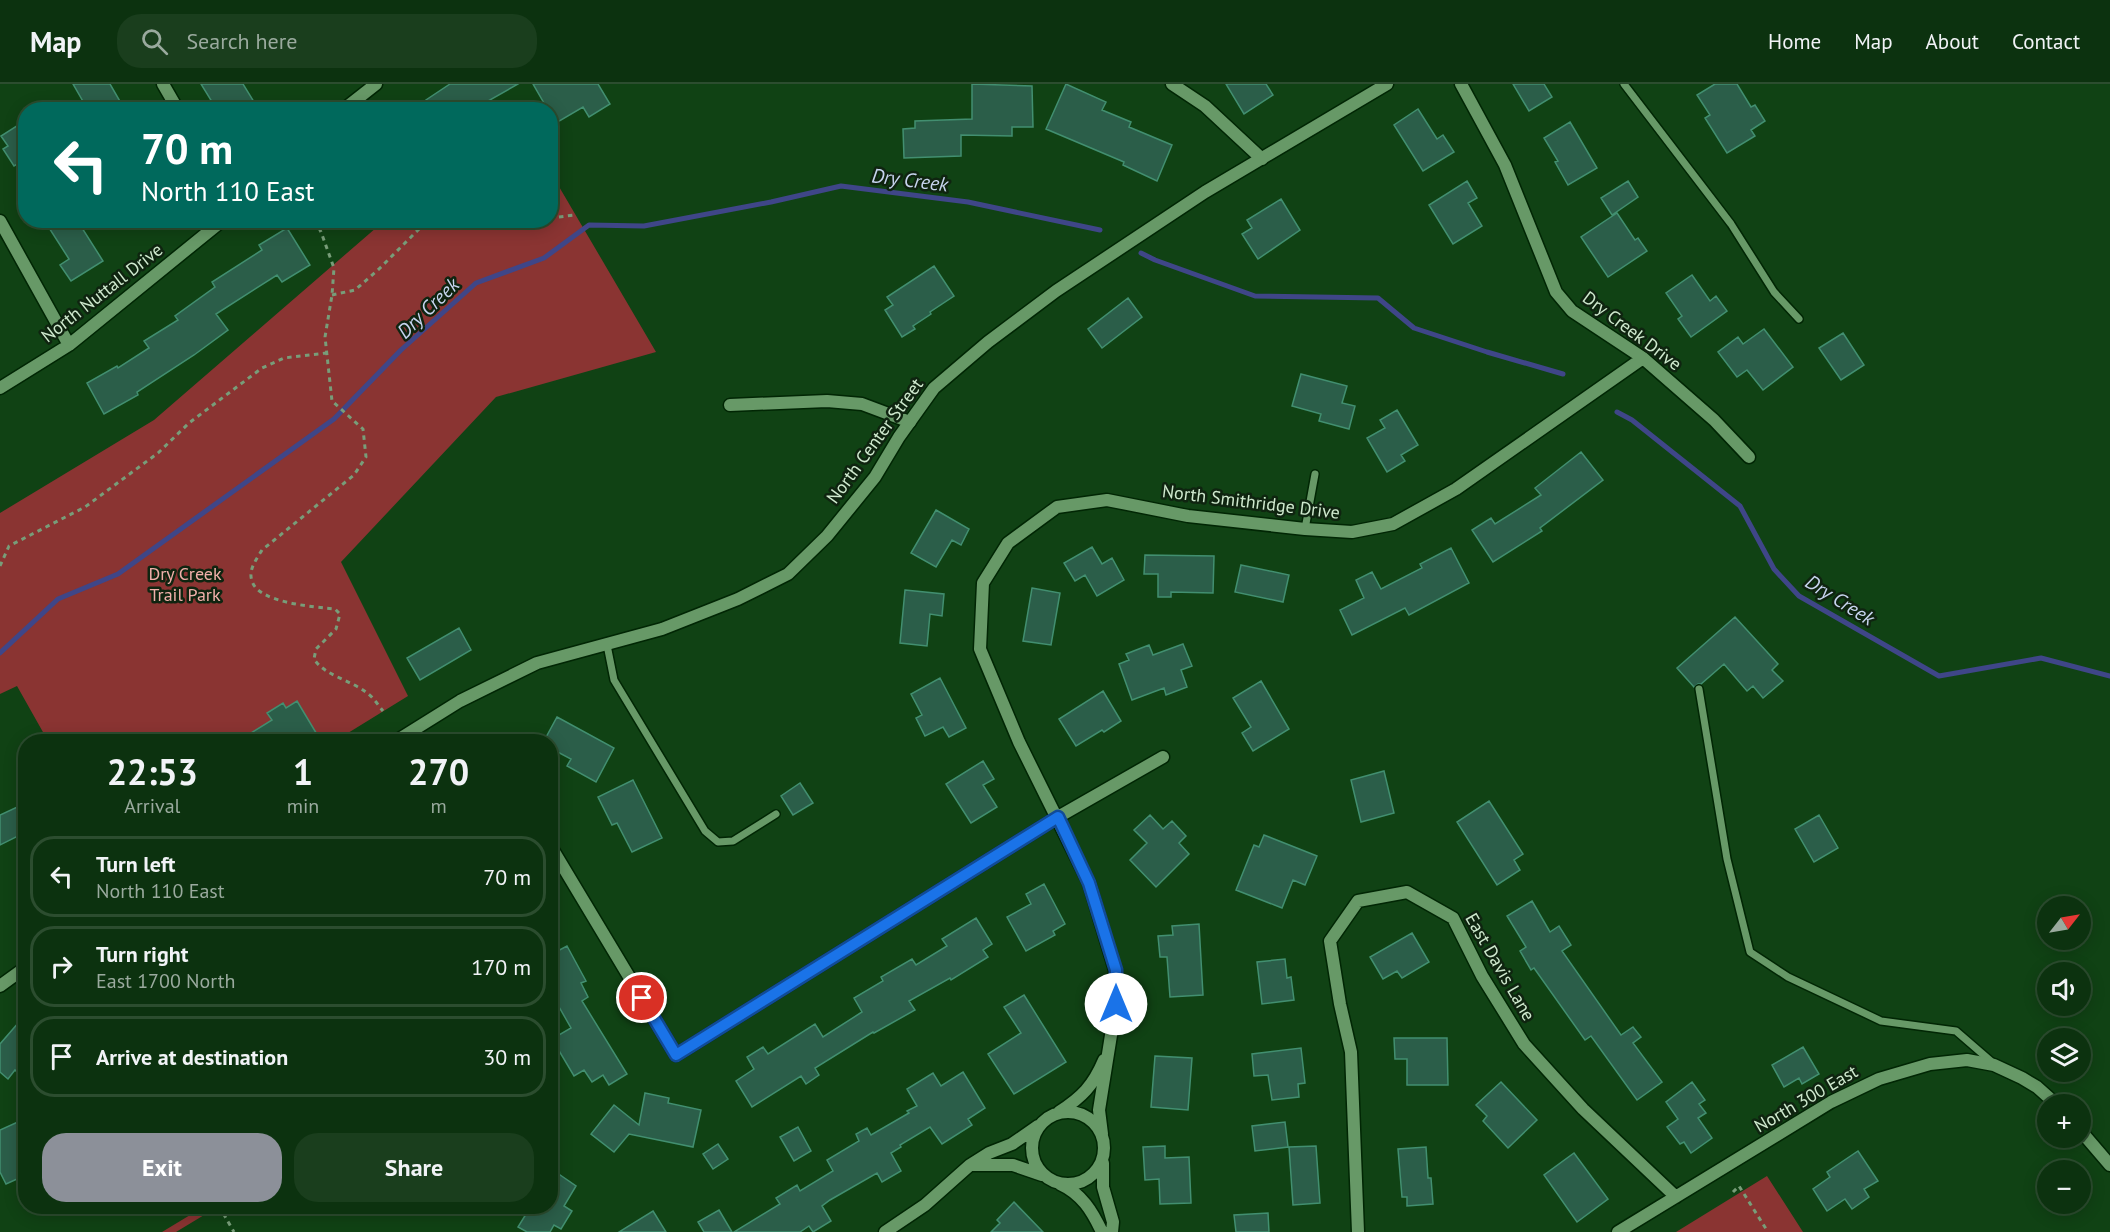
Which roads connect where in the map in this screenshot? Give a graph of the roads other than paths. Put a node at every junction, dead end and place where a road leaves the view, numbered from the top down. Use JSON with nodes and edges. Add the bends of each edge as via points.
{"nodes":[{"id":1,"x":163,"y":84,"type":"edge"},
{"id":2,"x":376,"y":84,"type":"edge"},
{"id":3,"x":1172,"y":84,"type":"edge"},
{"id":4,"x":1387,"y":84,"type":"edge"},
{"id":5,"x":1461,"y":84,"type":"edge"},
{"id":6,"x":1624,"y":84,"type":"edge"},
{"id":7,"x":173,"y":102,"type":"edge"},
{"id":8,"x":353,"y":102,"type":"edge"},
{"id":9,"x":1262,"y":159,"type":"junction"},
{"id":10,"x":0,"y":221,"type":"edge"},
{"id":11,"x":213,"y":228,"type":"edge"},
{"id":12,"x":1799,"y":319,"type":"dead end"},
{"id":13,"x":69,"y":345,"type":"junction"},
{"id":14,"x":1643,"y":358,"type":"junction"},
{"id":15,"x":0,"y":388,"type":"edge"},
{"id":16,"x":730,"y":405,"type":"dead end"},
{"id":17,"x":909,"y":422,"type":"junction"},
{"id":18,"x":1749,"y":457,"type":"dead end"},
{"id":19,"x":1315,"y":474,"type":"dead end"},
{"id":20,"x":1305,"y":529,"type":"junction"},
{"id":21,"x":607,"y":645,"type":"junction"},
{"id":22,"x":1699,"y":689,"type":"dead end"},
{"id":23,"x":407,"y":734,"type":"edge"},
{"id":24,"x":1163,"y":758,"type":"dead end"},
{"id":25,"x":776,"y":814,"type":"dead end"},
{"id":26,"x":1058,"y":817,"type":"junction"},
{"id":27,"x":558,"y":858,"type":"edge"},
{"id":28,"x":18,"y":974,"type":"edge"},
{"id":29,"x":0,"y":986,"type":"edge"},
{"id":30,"x":1109,"y":1048,"type":"junction"},
{"id":31,"x":1994,"y":1065,"type":"junction"},
{"id":32,"x":2043,"y":1094,"type":"edge"},
{"id":33,"x":1056,"y":1114,"type":"junction"},
{"id":34,"x":1043,"y":1122,"type":"junction"},
{"id":35,"x":1102,"y":1134,"type":"junction"},
{"id":36,"x":2091,"y":1143,"type":"edge"},
{"id":37,"x":1104,"y":1157,"type":"junction"},
{"id":38,"x":970,"y":1165,"type":"junction"},
{"id":39,"x":2110,"y":1165,"type":"edge"},
{"id":40,"x":1050,"y":1180,"type":"junction"},
{"id":41,"x":1676,"y":1197,"type":"junction"},
{"id":42,"x":885,"y":1232,"type":"edge"},
{"id":43,"x":1102,"y":1232,"type":"edge"},
{"id":44,"x":1112,"y":1232,"type":"edge"},
{"id":45,"x":1358,"y":1232,"type":"edge"},
{"id":46,"x":1618,"y":1232,"type":"edge"}],
"edges":[{"from":1,"to":7,"type":"street"},
{"from":2,"to":8,"type":"street"},
{"from":3,"to":9,"type":"street","via":[[1205,106]]},
{"from":4,"to":9,"type":"street","name":"North Center Street"},
{"from":5,"to":14,"type":"street","name":"Dry Creek Drive","via":[[1505,165],[1556,292],[1572,311]]},
{"from":6,"to":12,"type":"lane","via":[[1731,224],[1774,292]]},
{"from":9,"to":17,"type":"street","name":"North Center Street","via":[[1100,261],[988,342],[934,388]]},
{"from":10,"to":13,"type":"street"},
{"from":11,"to":13,"type":"street","name":"North Nuttall Drive"},
{"from":13,"to":15,"type":"street","name":"North Nuttall Drive"},
{"from":14,"to":18,"type":"street","name":"Dry Creek Drive","via":[[1714,420]]},
{"from":14,"to":20,"type":"street","name":"North Smithridge Drive","via":[[1456,489],[1393,524],[1352,532]]},
{"from":16,"to":17,"type":"street","via":[[827,401],[862,404]]},
{"from":17,"to":21,"type":"street","name":"North Center Street","via":[[875,477],[827,536],[788,574],[673,625]]},
{"from":19,"to":20,"type":"lane"},
{"from":20,"to":26,"type":"street","name":"North Smithridge Drive","via":[[1188,516],[1107,500],[1057,507],[1008,543],[982,583],[980,649],[1019,742]]},
{"from":21,"to":23,"type":"street","name":"North Center Street","via":[[537,663],[460,701]]},
{"from":21,"to":25,"type":"lane","via":[[614,680],[705,831],[718,842],[734,841]]},
{"from":22,"to":31,"type":"lane","via":[[1727,859],[1750,952],[1788,977],[1881,1021],[1956,1031]]},
{"from":24,"to":26,"type":"street"},
{"from":26,"to":27,"type":"street","via":[[676,1055]]},
{"from":26,"to":30,"type":"street","via":[[1089,883],[1116,970],[1116,1004]]},
{"from":28,"to":29,"type":"street"},
{"from":30,"to":33,"type":"street","via":[[1099,1073],[1083,1095]]},
{"from":30,"to":35,"type":"street","via":[[1099,1104]]},
{"from":31,"to":32,"type":"street","name":"North 300 East"},
{"from":31,"to":41,"type":"street","name":"North 300 East","via":[[1967,1060],[1930,1064],[1879,1079],[1831,1102]]},
{"from":33,"to":34,"type":"street"},
{"from":33,"to":35,"type":"street","via":[[1072,1112],[1087,1117]]},
{"from":34,"to":38,"type":"street","via":[[1018,1141]]},
{"from":34,"to":40,"type":"street","via":[[1034,1135],[1032,1151],[1037,1166]]},
{"from":35,"to":37,"type":"street"},
{"from":36,"to":39,"type":"street"},
{"from":37,"to":40,"type":"street","via":[[1097,1171],[1084,1181],[1069,1185]]},
{"from":37,"to":44,"type":"street","via":[[1102,1178]]},
{"from":38,"to":40,"type":"street","via":[[1013,1165]]},
{"from":38,"to":42,"type":"street","via":[[925,1205]]},
{"from":40,"to":43,"type":"street","via":[[1081,1197]]},
{"from":41,"to":45,"type":"street","name":"East Davis Lane","via":[[1583,1109],[1524,1044],[1482,976],[1453,918],[1407,892],[1358,901],[1330,941],[1351,1052]]},
{"from":41,"to":46,"type":"street","name":"North 300 East"}]}
